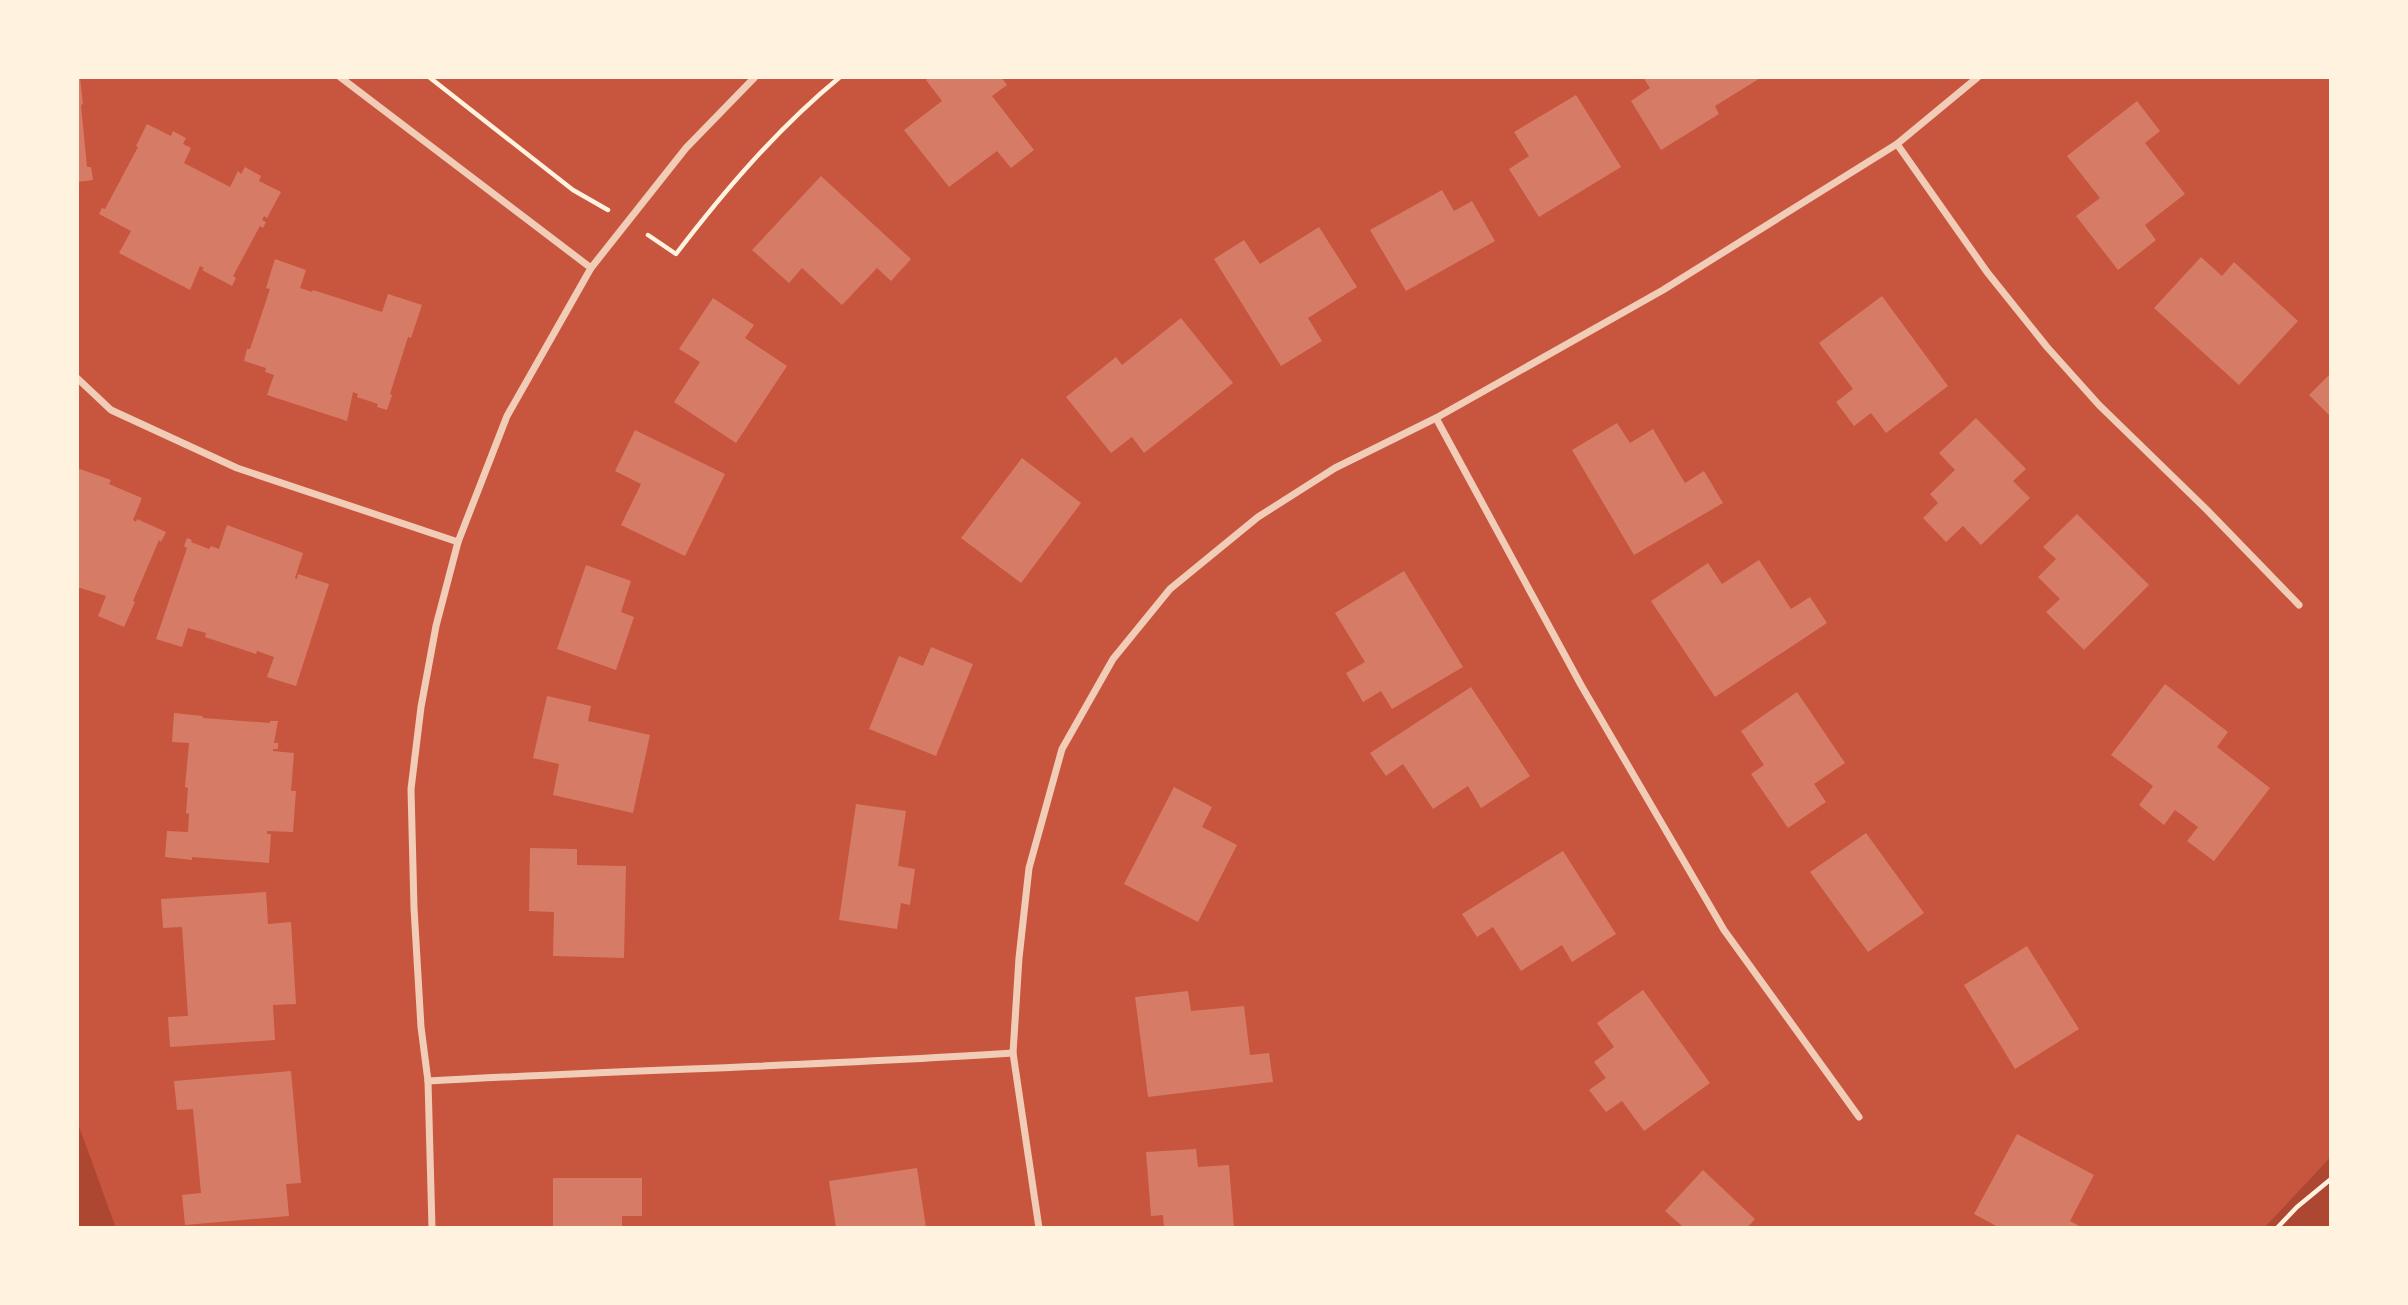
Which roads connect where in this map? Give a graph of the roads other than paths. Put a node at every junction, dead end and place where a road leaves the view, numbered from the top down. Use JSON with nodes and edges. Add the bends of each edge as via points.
{"nodes":[{"id":1,"x":340,"y":77,"type":"edge"},
{"id":2,"x":755,"y":77,"type":"edge"},
{"id":3,"x":1978,"y":77,"type":"edge"},
{"id":4,"x":1897,"y":144,"type":"junction"},
{"id":5,"x":591,"y":268,"type":"junction"},
{"id":6,"x":77,"y":377,"type":"edge"},
{"id":7,"x":1436,"y":418,"type":"junction"},
{"id":8,"x":458,"y":541,"type":"junction"},
{"id":9,"x":2299,"y":605,"type":"dead end"},
{"id":10,"x":1013,"y":1053,"type":"junction"},
{"id":11,"x":428,"y":1082,"type":"junction"},
{"id":12,"x":1859,"y":1117,"type":"dead end"},
{"id":13,"x":432,"y":1228,"type":"edge"},
{"id":14,"x":1039,"y":1228,"type":"edge"}],
"edges":[{"from":1,"to":5,"type":"street"},
{"from":2,"to":5,"type":"street","via":[[686,148]]},
{"from":3,"to":4,"type":"street"},
{"from":4,"to":7,"type":"street","via":[[1663,290]]},
{"from":4,"to":9,"type":"street","via":[[1987,272],[2047,347]]},
{"from":5,"to":8,"type":"street","via":[[507,416]]},
{"from":6,"to":8,"type":"street","via":[[111,410],[237,468]]},
{"from":7,"to":10,"type":"street","via":[[1335,468],[1258,517],[1170,589],[1113,659],[1062,749],[1029,869]]},
{"from":7,"to":12,"type":"street","via":[[1581,685],[1724,930]]},
{"from":8,"to":11,"type":"street","via":[[431,653],[411,789],[421,1027]]},
{"from":10,"to":11,"type":"street"},
{"from":10,"to":14,"type":"street"},
{"from":11,"to":13,"type":"street"}]}
